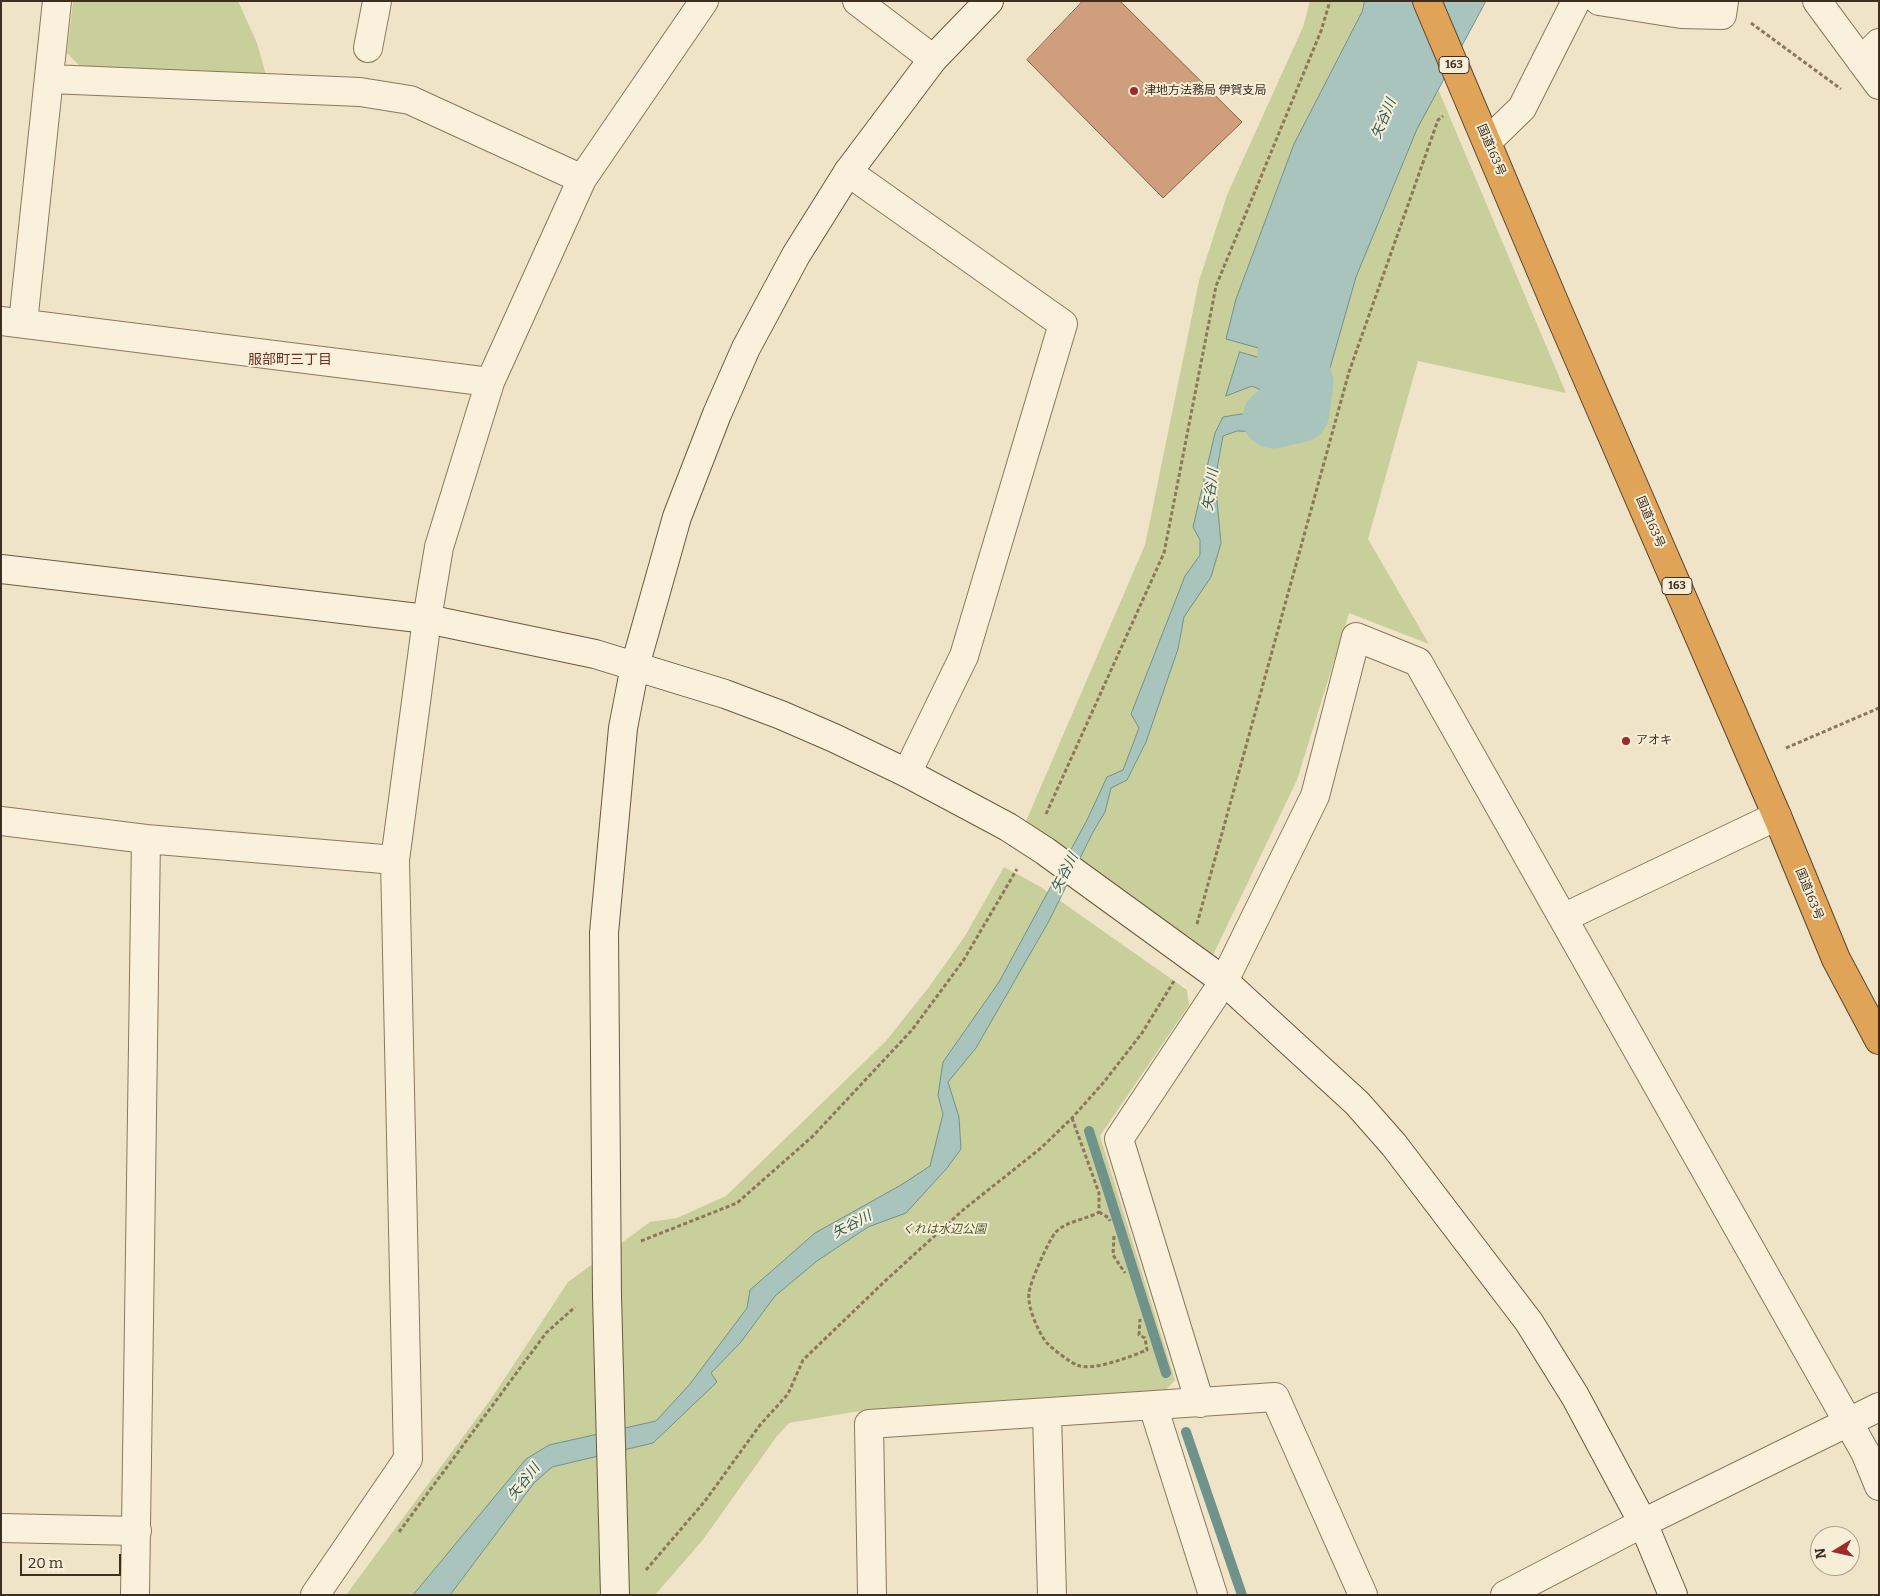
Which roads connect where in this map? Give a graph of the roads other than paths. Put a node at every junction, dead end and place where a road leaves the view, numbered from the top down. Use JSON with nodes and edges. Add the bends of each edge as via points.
{"nodes":[{"id":1,"x":57,"y":1,"type":"edge"},
{"id":2,"x":377,"y":1,"type":"edge"},
{"id":3,"x":704,"y":1,"type":"edge"},
{"id":4,"x":857,"y":1,"type":"edge"},
{"id":5,"x":989,"y":1,"type":"edge"},
{"id":6,"x":1427,"y":1,"type":"edge"},
{"id":7,"x":1576,"y":1,"type":"edge"},
{"id":8,"x":1599,"y":1,"type":"edge"},
{"id":9,"x":1817,"y":1,"type":"edge"},
{"id":10,"x":1723,"y":8,"type":"edge"},
{"id":11,"x":368,"y":48,"type":"dead end"},
{"id":12,"x":1870,"y":52,"type":"edge"},
{"id":13,"x":933,"y":59,"type":"junction"},
{"id":14,"x":50,"y":79,"type":"junction"},
{"id":15,"x":1879,"y":85,"type":"edge"},
{"id":16,"x":1484,"y":135,"type":"junction"},
{"id":17,"x":848,"y":172,"type":"junction"},
{"id":18,"x":582,"y":179,"type":"junction"},
{"id":19,"x":12,"y":322,"type":"edge"},
{"id":20,"x":490,"y":382,"type":"junction"},
{"id":21,"x":1,"y":569,"type":"edge"},
{"id":22,"x":427,"y":619,"type":"junction"},
{"id":23,"x":634,"y":666,"type":"junction"},
{"id":24,"x":907,"y":773,"type":"junction"},
{"id":25,"x":1777,"y":816,"type":"junction"},
{"id":26,"x":1,"y":822,"type":"edge"},
{"id":27,"x":146,"y":839,"type":"junction"},
{"id":28,"x":394,"y":860,"type":"junction"},
{"id":29,"x":1563,"y":918,"type":"junction"},
{"id":30,"x":1224,"y":981,"type":"junction"},
{"id":31,"x":1879,"y":1040,"type":"edge"},
{"id":32,"x":1200,"y":1403,"type":"junction"},
{"id":33,"x":1154,"y":1406,"type":"junction"},
{"id":34,"x":1879,"y":1406,"type":"edge"},
{"id":35,"x":1047,"y":1413,"type":"junction"},
{"id":36,"x":1847,"y":1422,"type":"junction"},
{"id":37,"x":1879,"y":1486,"type":"edge"},
{"id":38,"x":1643,"y":1523,"type":"junction"},
{"id":39,"x":1,"y":1528,"type":"edge"},
{"id":40,"x":137,"y":1531,"type":"junction"},
{"id":41,"x":615,"y":1591,"type":"edge"},
{"id":42,"x":135,"y":1595,"type":"edge"},
{"id":43,"x":315,"y":1595,"type":"edge"},
{"id":44,"x":872,"y":1595,"type":"edge"},
{"id":45,"x":1052,"y":1595,"type":"edge"},
{"id":46,"x":1213,"y":1595,"type":"edge"},
{"id":47,"x":1363,"y":1595,"type":"edge"},
{"id":48,"x":1505,"y":1595,"type":"edge"},
{"id":49,"x":1673,"y":1595,"type":"edge"}],
"edges":[{"from":1,"to":14,"type":"street"},
{"from":2,"to":11,"type":"street"},
{"from":3,"to":18,"type":"street"},
{"from":4,"to":13,"type":"street"},
{"from":5,"to":13,"type":"street"},
{"from":6,"to":16,"type":"highway","name":"国道163号","number":"163"},
{"from":7,"to":16,"type":"street","via":[[1522,108]]},
{"from":8,"to":10,"type":"street","via":[[1681,14]]},
{"from":9,"to":12,"type":"street"},
{"from":12,"to":15,"type":"street"},
{"from":13,"to":17,"type":"street"},
{"from":14,"to":18,"type":"street","via":[[360,92],[410,100]]},
{"from":14,"to":19,"type":"street"},
{"from":16,"to":25,"type":"highway","name":"国道163号","number":"163"},
{"from":17,"to":23,"type":"street","via":[[796,256],[746,348],[716,414],[677,517]]},
{"from":17,"to":24,"type":"street","via":[[1063,324],[964,656]]},
{"from":18,"to":20,"type":"street"},
{"from":19,"to":20,"type":"street"},
{"from":20,"to":22,"type":"street","via":[[439,546]]},
{"from":21,"to":22,"type":"street"},
{"from":22,"to":23,"type":"street","via":[[595,654]]},
{"from":22,"to":28,"type":"street"},
{"from":23,"to":24,"type":"street","via":[[781,715]]},
{"from":23,"to":41,"type":"street","via":[[623,728],[604,933],[607,1296]]},
{"from":24,"to":30,"type":"street","via":[[1008,827],[1045,851]]},
{"from":25,"to":29,"type":"street"},
{"from":25,"to":31,"type":"highway","name":"国道163号","number":"163","via":[[1836,959]]},
{"from":26,"to":27,"type":"street"},
{"from":27,"to":28,"type":"street"},
{"from":27,"to":40,"type":"street"},
{"from":28,"to":43,"type":"street","via":[[408,1458]]},
{"from":29,"to":30,"type":"street","via":[[1418,662],[1356,637],[1314,796]]},
{"from":29,"to":36,"type":"street"},
{"from":30,"to":32,"type":"street","via":[[1119,1139]]},
{"from":30,"to":38,"type":"street","via":[[1357,1103],[1394,1145],[1529,1322],[1575,1396]]},
{"from":32,"to":33,"type":"street"},
{"from":32,"to":47,"type":"street","via":[[1275,1397]]},
{"from":33,"to":35,"type":"street"},
{"from":33,"to":46,"type":"street"},
{"from":34,"to":36,"type":"street"},
{"from":35,"to":44,"type":"street","via":[[869,1424]]},
{"from":35,"to":45,"type":"street"},
{"from":36,"to":37,"type":"street","via":[[1865,1452]]},
{"from":36,"to":38,"type":"street"},
{"from":38,"to":48,"type":"street"},
{"from":38,"to":49,"type":"street"},
{"from":39,"to":40,"type":"street"},
{"from":40,"to":42,"type":"street"}]}
